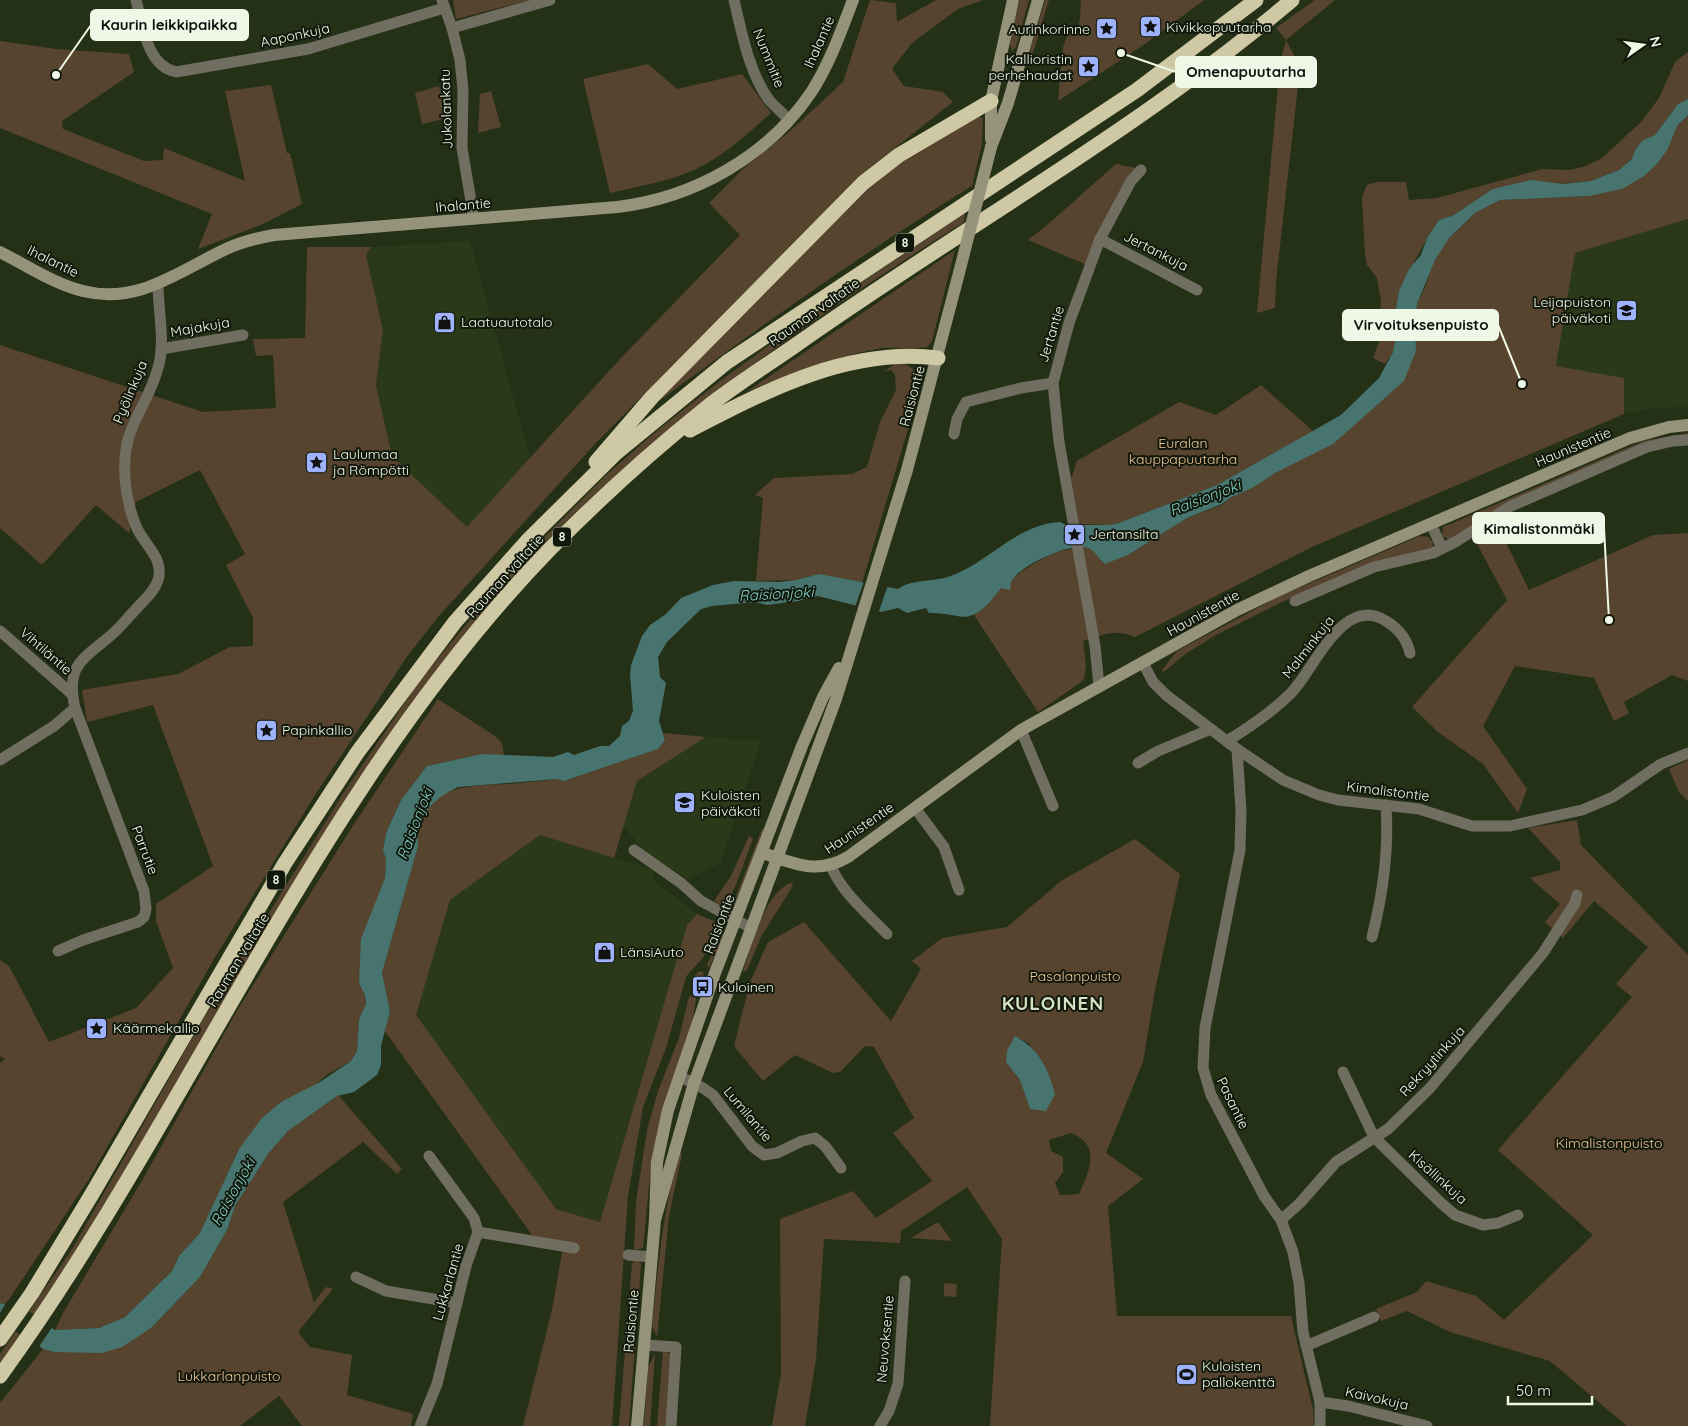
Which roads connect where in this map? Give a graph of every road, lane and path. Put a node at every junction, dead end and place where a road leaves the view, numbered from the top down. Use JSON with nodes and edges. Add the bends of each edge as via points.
{"nodes":[{"id":1,"x":136,"y":0,"type":"edge"},
{"id":2,"x":550,"y":0,"type":"edge"},
{"id":3,"x":734,"y":0,"type":"edge"},
{"id":4,"x":853,"y":0,"type":"edge"},
{"id":5,"x":1012,"y":0,"type":"edge"},
{"id":6,"x":1038,"y":0,"type":"edge"},
{"id":7,"x":1256,"y":0,"type":"edge"},
{"id":8,"x":1292,"y":0,"type":"edge"},
{"id":9,"x":443,"y":4,"type":"edge"},
{"id":10,"x":452,"y":28,"type":"junction"},
{"id":11,"x":991,"y":101,"type":"junction"},
{"id":12,"x":789,"y":120,"type":"junction"},
{"id":13,"x":991,"y":147,"type":"junction"},
{"id":14,"x":1141,"y":170,"type":"dead end"},
{"id":15,"x":474,"y":219,"type":"junction"},
{"id":16,"x":1100,"y":239,"type":"junction"},
{"id":17,"x":0,"y":252,"type":"edge"},
{"id":18,"x":158,"y":284,"type":"junction"},
{"id":19,"x":1197,"y":290,"type":"dead end"},
{"id":20,"x":243,"y":335,"type":"dead end"},
{"id":21,"x":161,"y":348,"type":"junction"},
{"id":22,"x":938,"y":358,"type":"junction"},
{"id":23,"x":1053,"y":383,"type":"junction"},
{"id":24,"x":1688,"y":425,"type":"edge"},
{"id":25,"x":954,"y":434,"type":"dead end"},
{"id":26,"x":1688,"y":440,"type":"edge"},
{"id":27,"x":662,"y":444,"type":"junction"},
{"id":28,"x":566,"y":501,"type":"junction"},
{"id":29,"x":1431,"y":524,"type":"junction"},
{"id":30,"x":1442,"y":548,"type":"junction"},
{"id":31,"x":1295,"y":600,"type":"dead end"},
{"id":32,"x":0,"y":632,"type":"edge"},
{"id":33,"x":849,"y":650,"type":"junction"},
{"id":34,"x":1410,"y":653,"type":"dead end"},
{"id":35,"x":1143,"y":663,"type":"junction"},
{"id":36,"x":1099,"y":686,"type":"junction"},
{"id":37,"x":72,"y":694,"type":"junction"},
{"id":38,"x":75,"y":708,"type":"junction"},
{"id":39,"x":1211,"y":729,"type":"junction"},
{"id":40,"x":1021,"y":730,"type":"junction"},
{"id":41,"x":1228,"y":741,"type":"junction"},
{"id":42,"x":1237,"y":749,"type":"junction"},
{"id":43,"x":1688,"y":753,"type":"edge"},
{"id":44,"x":0,"y":760,"type":"edge"},
{"id":45,"x":1138,"y":763,"type":"dead end"},
{"id":46,"x":1386,"y":805,"type":"junction"},
{"id":47,"x":1053,"y":806,"type":"dead end"},
{"id":48,"x":915,"y":808,"type":"junction"},
{"id":49,"x":634,"y":850,"type":"dead end"},
{"id":50,"x":763,"y":853,"type":"junction"},
{"id":51,"x":778,"y":858,"type":"junction"},
{"id":52,"x":831,"y":866,"type":"junction"},
{"id":53,"x":959,"y":890,"type":"dead end"},
{"id":54,"x":1577,"y":895,"type":"dead end"},
{"id":55,"x":736,"y":920,"type":"junction"},
{"id":56,"x":751,"y":928,"type":"junction"},
{"id":57,"x":887,"y":934,"type":"dead end"},
{"id":58,"x":1372,"y":937,"type":"dead end"},
{"id":59,"x":58,"y":951,"type":"dead end"},
{"id":60,"x":1344,"y":1072,"type":"dead end"},
{"id":61,"x":679,"y":1076,"type":"junction"},
{"id":62,"x":694,"y":1083,"type":"junction"},
{"id":63,"x":1374,"y":1137,"type":"junction"},
{"id":64,"x":429,"y":1156,"type":"dead end"},
{"id":65,"x":841,"y":1168,"type":"dead end"},
{"id":66,"x":1518,"y":1215,"type":"dead end"},
{"id":67,"x":655,"y":1220,"type":"junction"},
{"id":68,"x":1281,"y":1220,"type":"junction"},
{"id":69,"x":478,"y":1232,"type":"junction"},
{"id":70,"x":574,"y":1248,"type":"dead end"},
{"id":71,"x":628,"y":1255,"type":"dead end"},
{"id":72,"x":652,"y":1256,"type":"junction"},
{"id":73,"x":356,"y":1277,"type":"dead end"},
{"id":74,"x":905,"y":1281,"type":"dead end"},
{"id":75,"x":457,"y":1303,"type":"junction"},
{"id":76,"x":1374,"y":1317,"type":"dead end"},
{"id":77,"x":0,"y":1339,"type":"edge"},
{"id":78,"x":644,"y":1345,"type":"junction"},
{"id":79,"x":1306,"y":1346,"type":"junction"},
{"id":80,"x":0,"y":1376,"type":"edge"},
{"id":81,"x":1320,"y":1402,"type":"junction"},
{"id":82,"x":420,"y":1426,"type":"edge"},
{"id":83,"x":637,"y":1426,"type":"edge"},
{"id":84,"x":671,"y":1426,"type":"edge"},
{"id":85,"x":880,"y":1426,"type":"edge"},
{"id":86,"x":1320,"y":1426,"type":"edge"},
{"id":87,"x":1427,"y":1426,"type":"edge"}],
"edges":[{"from":1,"to":9,"type":"street","name":"Aaponkuja","via":[[153,56],[167,70],[176,72],[308,49]]},
{"from":2,"to":10,"type":"street"},
{"from":3,"to":12,"type":"street","name":"Nummitie","via":[[756,77],[771,102]]},
{"from":4,"to":12,"type":"main road","name":"Ihalantie","via":[[822,73]]},
{"from":5,"to":11,"type":"main road","name":"Raisiontie"},
{"from":6,"to":13,"type":"main road","name":"Raisiontie","via":[[1008,103]]},
{"from":7,"to":28,"type":"highway","name":"Rauman valtatie","number":"8","via":[[1136,90],[727,362],[638,434]]},
{"from":8,"to":27,"type":"highway","name":"Rauman valtatie","number":"8","via":[[1149,108],[1011,203],[875,289],[710,405]]},
{"from":9,"to":10,"type":"street","name":"Jukolankatu"},
{"from":10,"to":15,"type":"street","name":"Jukolankatu","via":[[462,75],[463,154]]},
{"from":11,"to":13,"type":"main road","name":"Raisiontie"},
{"from":11,"to":28,"type":"highway","via":[[899,155],[863,183],[652,397],[609,445]]},
{"from":12,"to":15,"type":"main road","name":"Ihalantie","via":[[760,147],[722,173],[661,199],[618,207]]},
{"from":13,"to":22,"type":"main road","name":"Raisiontie","bridge":true},
{"from":14,"to":16,"type":"street","name":"Jertantie","via":[[1131,181]]},
{"from":15,"to":18,"type":"main road","name":"Ihalantie","via":[[258,238],[227,249]]},
{"from":16,"to":19,"type":"street","name":"Jertankuja"},
{"from":16,"to":23,"type":"street","name":"Jertantie","via":[[1069,323]]},
{"from":17,"to":18,"type":"main road","name":"Ihalantie","via":[[84,292],[129,294]]},
{"from":18,"to":21,"type":"street","name":"Pyölinkuja"},
{"from":20,"to":21,"type":"street","name":"Majakuja"},
{"from":21,"to":37,"type":"street","name":"Pyölinkuja","via":[[156,374],[130,430],[124,461],[130,510],[136,528],[158,562],[158,582],[120,627],[76,665],[72,675]]},
{"from":22,"to":27,"type":"highway","via":[[886,356],[817,373],[754,397]]},
{"from":22,"to":33,"type":"main road","name":"Raisiontie","via":[[879,564]]},
{"from":23,"to":25,"type":"street","via":[[966,402]]},
{"from":23,"to":36,"type":"street","name":"Jertantie","via":[[1059,442]]},
{"from":24,"to":29,"type":"main road","name":"Haunistentie","via":[[1669,426],[1630,438]]},
{"from":26,"to":30,"type":"street","via":[[1647,447],[1509,507]]},
{"from":27,"to":80,"type":"highway","name":"Rauman valtatie","number":"8","via":[[585,514],[509,593],[435,685],[312,868],[100,1227],[51,1305]]},
{"from":28,"to":77,"type":"highway","name":"Rauman valtatie","number":"8","via":[[454,622],[357,753],[286,863],[32,1293]]},
{"from":29,"to":30,"type":"street"},
{"from":29,"to":35,"type":"main road","name":"Haunistentie","via":[[1273,592]]},
{"from":30,"to":31,"type":"street","via":[[1374,567]]},
{"from":32,"to":37,"type":"street","name":"Vihtiläntie"},
{"from":33,"to":50,"type":"main road","name":"Raisiontie","via":[[823,697]]},
{"from":33,"to":51,"type":"main road","name":"Raisiontie","via":[[836,698]]},
{"from":34,"to":41,"type":"street","name":"Malminkuja","via":[[1407,642],[1394,626],[1381,618],[1369,614],[1344,623],[1292,692],[1276,708]]},
{"from":35,"to":36,"type":"main road","name":"Haunistentie"},
{"from":35,"to":39,"type":"street","name":"Kimalistontie","via":[[1157,687]]},
{"from":36,"to":40,"type":"main road","name":"Haunistentie"},
{"from":37,"to":38,"type":"street","name":"Pyölinkuja"},
{"from":38,"to":44,"type":"street","via":[[54,726]]},
{"from":38,"to":59,"type":"street","name":"Parrutie","via":[[140,880],[146,909],[144,917],[130,926]]},
{"from":39,"to":41,"type":"street","name":"Kimalistontie"},
{"from":39,"to":45,"type":"street"},
{"from":40,"to":47,"type":"street"},
{"from":40,"to":48,"type":"main road","name":"Haunistentie"},
{"from":41,"to":42,"type":"street","name":"Kimalistontie"},
{"from":42,"to":46,"type":"street","name":"Kimalistontie","via":[[1283,780],[1319,795]]},
{"from":42,"to":68,"type":"street","name":"Pasantie","via":[[1240,850],[1205,1028],[1203,1068],[1211,1095],[1264,1196]]},
{"from":43,"to":46,"type":"street","name":"Kimalistontie","via":[[1661,764],[1597,805],[1510,826],[1472,826],[1431,811]]},
{"from":46,"to":58,"type":"street","via":[[1388,830],[1382,897]]},
{"from":48,"to":52,"type":"main road","name":"Haunistentie","via":[[848,858]]},
{"from":48,"to":53,"type":"street","via":[[944,847]]},
{"from":49,"to":55,"type":"street","via":[[701,900]]},
{"from":50,"to":51,"type":"main road","name":"Haunistentie"},
{"from":50,"to":55,"type":"main road","name":"Raisiontie"},
{"from":51,"to":52,"type":"main road","name":"Haunistentie","via":[[814,867]]},
{"from":51,"to":56,"type":"main road","name":"Raisiontie"},
{"from":52,"to":57,"type":"street","via":[[850,896]]},
{"from":54,"to":63,"type":"street","name":"Rekryytinkuja","via":[[1543,953],[1492,1016],[1403,1117]]},
{"from":55,"to":56,"type":"street"},
{"from":55,"to":61,"type":"main road","name":"Raisiontie"},
{"from":56,"to":62,"type":"main road","name":"Raisiontie"},
{"from":60,"to":63,"type":"street"},
{"from":61,"to":62,"type":"street","name":"Lumilantie"},
{"from":61,"to":67,"type":"main road","name":"Raisiontie","via":[[657,1162]]},
{"from":62,"to":65,"type":"street","name":"Lumilantie","via":[[722,1105],[757,1152],[770,1155],[815,1138]]},
{"from":62,"to":67,"type":"main road","name":"Raisiontie"},
{"from":63,"to":66,"type":"street","name":"Kisällinkuja","via":[[1455,1215],[1483,1225]]},
{"from":63,"to":68,"type":"street","name":"Rekryytinkuja","via":[[1336,1162]]},
{"from":64,"to":69,"type":"street","name":"Lukkarlantie","via":[[474,1218]]},
{"from":67,"to":72,"type":"main road","name":"Raisiontie"},
{"from":68,"to":79,"type":"street","name":"Pasantie","via":[[1296,1266]]},
{"from":69,"to":70,"type":"street"},
{"from":69,"to":75,"type":"street","name":"Lukkarlantie"},
{"from":71,"to":72,"type":"street"},
{"from":72,"to":78,"type":"main road","name":"Raisiontie"},
{"from":73,"to":75,"type":"street","via":[[386,1290]]},
{"from":74,"to":85,"type":"street","name":"Neuvoksentie","via":[[898,1384]]},
{"from":75,"to":82,"type":"street","name":"Lukkarlantie","via":[[437,1384]]},
{"from":76,"to":79,"type":"street"},
{"from":78,"to":83,"type":"main road","name":"Raisiontie"},
{"from":78,"to":84,"type":"street","via":[[676,1346]]},
{"from":79,"to":81,"type":"street","name":"Pasantie"},
{"from":81,"to":86,"type":"street","name":"Pasantie"},
{"from":81,"to":87,"type":"street","name":"Kaivokuja"}]}
